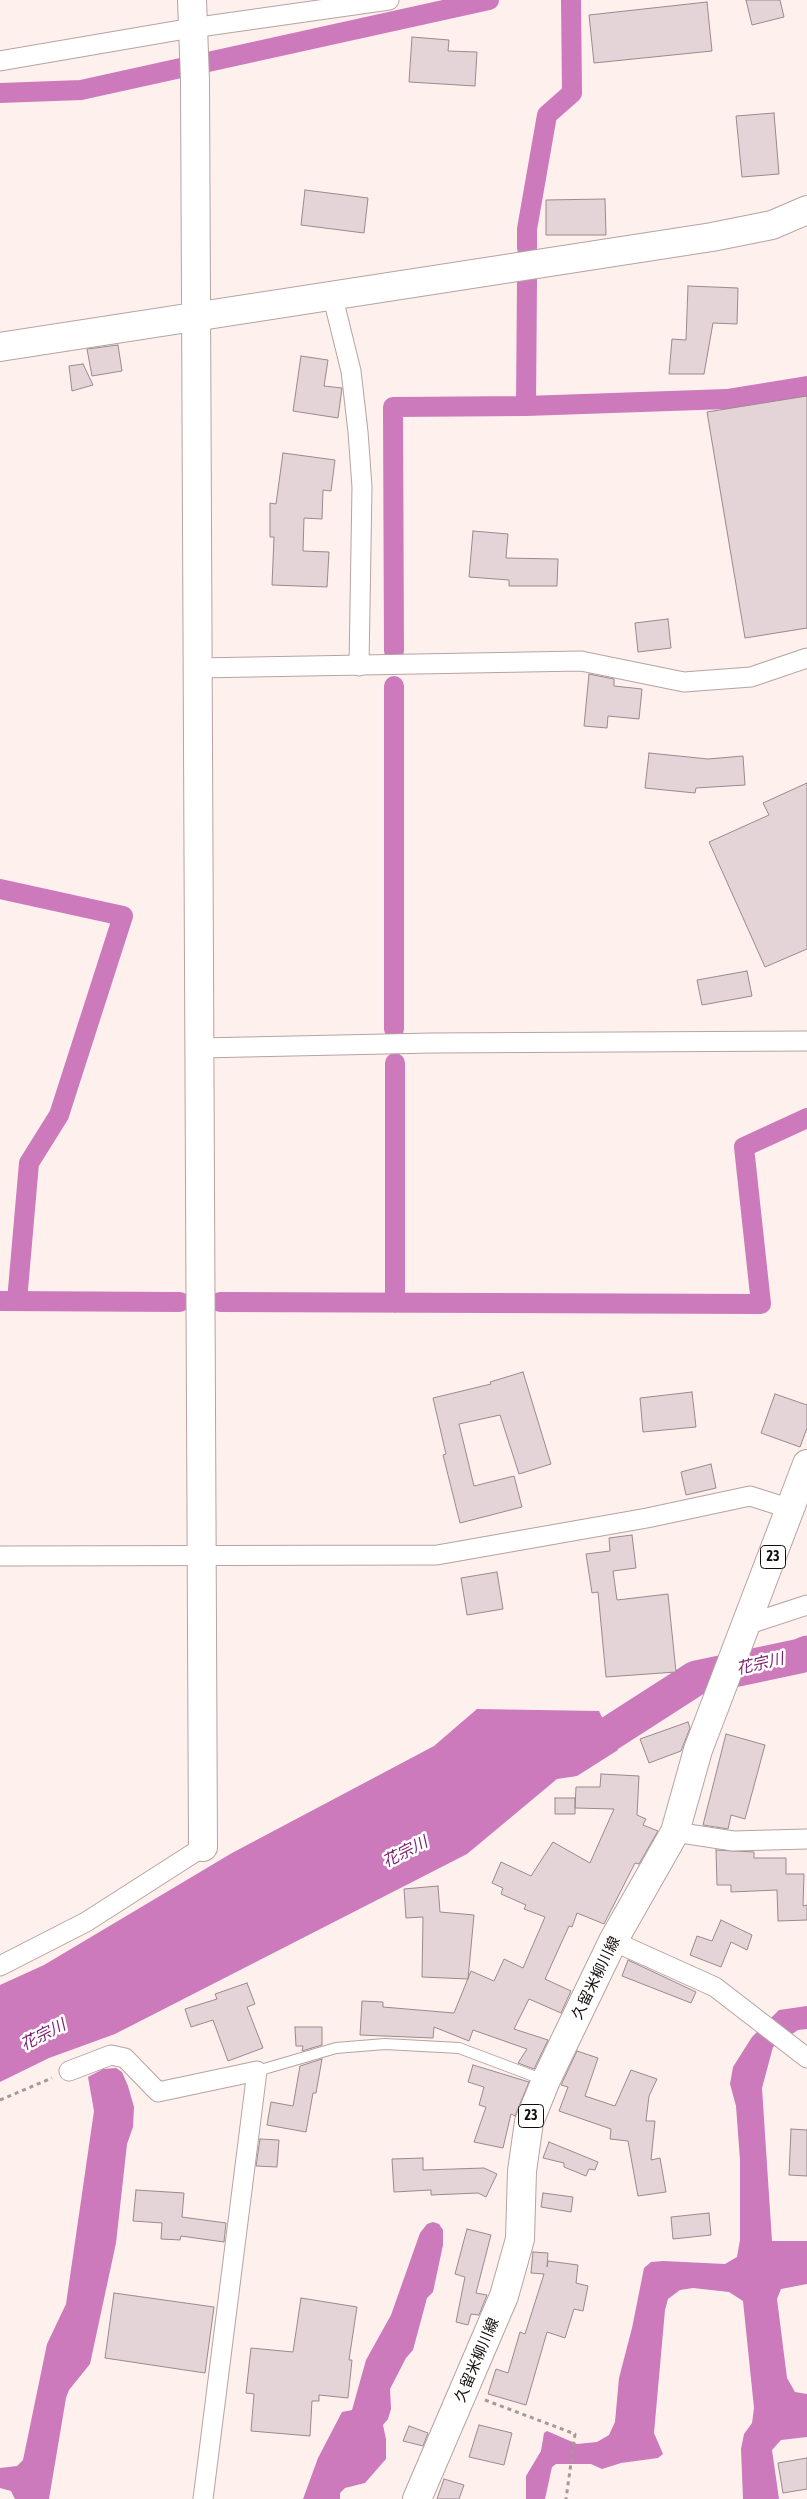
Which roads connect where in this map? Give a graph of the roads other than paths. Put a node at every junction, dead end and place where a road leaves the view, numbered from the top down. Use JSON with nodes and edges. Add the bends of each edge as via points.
{"nodes":[{"id":1,"x":192,"y":0,"type":"edge"},
{"id":2,"x":389,"y":0,"type":"edge"},
{"id":3,"x":192,"y":28,"type":"junction"},
{"id":4,"x":0,"y":61,"type":"edge"},
{"id":5,"x":807,"y":210,"type":"edge"},
{"id":6,"x":332,"y":294,"type":"junction"},
{"id":7,"x":196,"y":316,"type":"junction"},
{"id":8,"x":0,"y":347,"type":"edge"},
{"id":9,"x":807,"y":658,"type":"edge"},
{"id":10,"x":359,"y":666,"type":"junction"},
{"id":11,"x":198,"y":668,"type":"junction"},
{"id":12,"x":807,"y":1042,"type":"edge"},
{"id":13,"x":200,"y":1048,"type":"junction"},
{"id":14,"x":807,"y":1464,"type":"edge"},
{"id":15,"x":791,"y":1509,"type":"junction"},
{"id":16,"x":0,"y":1556,"type":"edge"},
{"id":17,"x":200,"y":1556,"type":"junction"},
{"id":18,"x":807,"y":1605,"type":"edge"},
{"id":19,"x":742,"y":1636,"type":"junction"},
{"id":20,"x":675,"y":1832,"type":"junction"},
{"id":21,"x":807,"y":1838,"type":"edge"},
{"id":22,"x":203,"y":1847,"type":"joint"},
{"id":23,"x":613,"y":1941,"type":"junction"},
{"id":24,"x":0,"y":1966,"type":"edge"},
{"id":25,"x":804,"y":2055,"type":"edge"},
{"id":26,"x":70,"y":2070,"type":"road end"},
{"id":27,"x":257,"y":2070,"type":"junction"},
{"id":28,"x":546,"y":2080,"type":"junction"},
{"id":29,"x":203,"y":2499,"type":"edge"},
{"id":30,"x":417,"y":2499,"type":"edge"}],
"edges":[{"from":1,"to":3,"type":"street"},
{"from":2,"to":3,"type":"street"},
{"from":3,"to":4,"type":"street"},
{"from":3,"to":7,"type":"street"},
{"from":5,"to":6,"type":"street","via":[[772,225],[712,237]]},
{"from":6,"to":7,"type":"street"},
{"from":6,"to":10,"type":"street","via":[[351,371],[362,487]]},
{"from":7,"to":8,"type":"street"},
{"from":7,"to":11,"type":"street"},
{"from":9,"to":10,"type":"street","via":[[751,678],[684,682],[581,661]]},
{"from":10,"to":11,"type":"street"},
{"from":11,"to":13,"type":"street"},
{"from":12,"to":13,"type":"street","via":[[432,1043]]},
{"from":13,"to":17,"type":"street"},
{"from":14,"to":15,"type":"street","name":"久留米柳川線","number":"23"},
{"from":15,"to":17,"type":"street","via":[[750,1496],[647,1518],[437,1555]]},
{"from":15,"to":19,"type":"street","name":"久留米柳川線","number":"23"},
{"from":16,"to":17,"type":"street"},
{"from":17,"to":22,"type":"street"},
{"from":18,"to":19,"type":"street"},
{"from":19,"to":20,"type":"street","name":"久留米柳川線","number":"23","via":[[698,1750]]},
{"from":20,"to":21,"type":"street","via":[[733,1841]]},
{"from":20,"to":23,"type":"street","name":"久留米柳川線","number":"23"},
{"from":22,"to":24,"type":"street","via":[[86,1922]]},
{"from":23,"to":25,"type":"street","via":[[715,1987]]},
{"from":23,"to":28,"type":"street","name":"久留米柳川線","number":"23"},
{"from":26,"to":27,"type":"street","via":[[111,2055],[125,2058],[158,2092]]},
{"from":27,"to":28,"type":"lane","via":[[336,2048],[385,2044],[459,2048]]},
{"from":27,"to":29,"type":"street"},
{"from":28,"to":30,"type":"street","name":"久留米柳川線","number":"23","via":[[529,2122],[522,2171],[520,2239],[504,2296]]}]}
